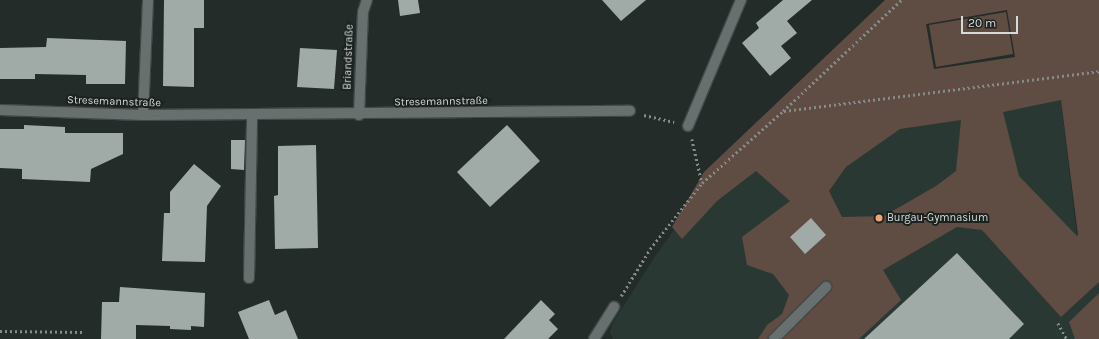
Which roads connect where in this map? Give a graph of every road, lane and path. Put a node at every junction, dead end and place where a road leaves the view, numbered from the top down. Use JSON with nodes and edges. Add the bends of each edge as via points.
{"nodes":[{"id":1,"x":148,"y":0,"type":"edge"},
{"id":2,"x":367,"y":0,"type":"edge"},
{"id":3,"x":741,"y":0,"type":"edge"},
{"id":4,"x":901,"y":0,"type":"edge"},
{"id":5,"x":1099,"y":71,"type":"edge"},
{"id":6,"x":0,"y":110,"type":"edge"},
{"id":7,"x":630,"y":111,"type":"joint"},
{"id":8,"x":783,"y":111,"type":"junction"},
{"id":9,"x":143,"y":115,"type":"junction"},
{"id":10,"x":252,"y":115,"type":"junction"},
{"id":11,"x":359,"y":115,"type":"junction"},
{"id":12,"x":688,"y":126,"type":"junction"},
{"id":13,"x":702,"y":183,"type":"junction"},
{"id":14,"x":249,"y":278,"type":"dead end"},
{"id":15,"x":826,"y":287,"type":"dead end"},
{"id":16,"x":614,"y":307,"type":"joint"},
{"id":17,"x":1058,"y":323,"type":"dead end"},
{"id":18,"x":0,"y":331,"type":"edge"},
{"id":19,"x":84,"y":332,"type":"dead end"},
{"id":20,"x":594,"y":339,"type":"edge"},
{"id":21,"x":774,"y":339,"type":"edge"},
{"id":22,"x":1067,"y":339,"type":"edge"}],
"edges":[{"from":1,"to":9,"type":"street"},
{"from":2,"to":11,"type":"street","name":"Briandstraße","via":[[363,12]]},
{"from":3,"to":12,"type":"street"},
{"from":4,"to":8,"type":"path"},
{"from":5,"to":8,"type":"path"},
{"from":6,"to":9,"type":"street","name":"Stresemannstraße"},
{"from":7,"to":11,"type":"street","name":"Stresemannstraße"},
{"from":7,"to":12,"type":"path"},
{"from":8,"to":13,"type":"path"},
{"from":9,"to":10,"type":"street","name":"Stresemannstraße"},
{"from":10,"to":11,"type":"street","name":"Stresemannstraße"},
{"from":10,"to":14,"type":"street"},
{"from":12,"to":13,"type":"path"},
{"from":13,"to":16,"type":"path","via":[[650,248]]},
{"from":15,"to":21,"type":"street"},
{"from":16,"to":20,"type":"street"},
{"from":17,"to":22,"type":"path"},
{"from":18,"to":19,"type":"path"}]}
